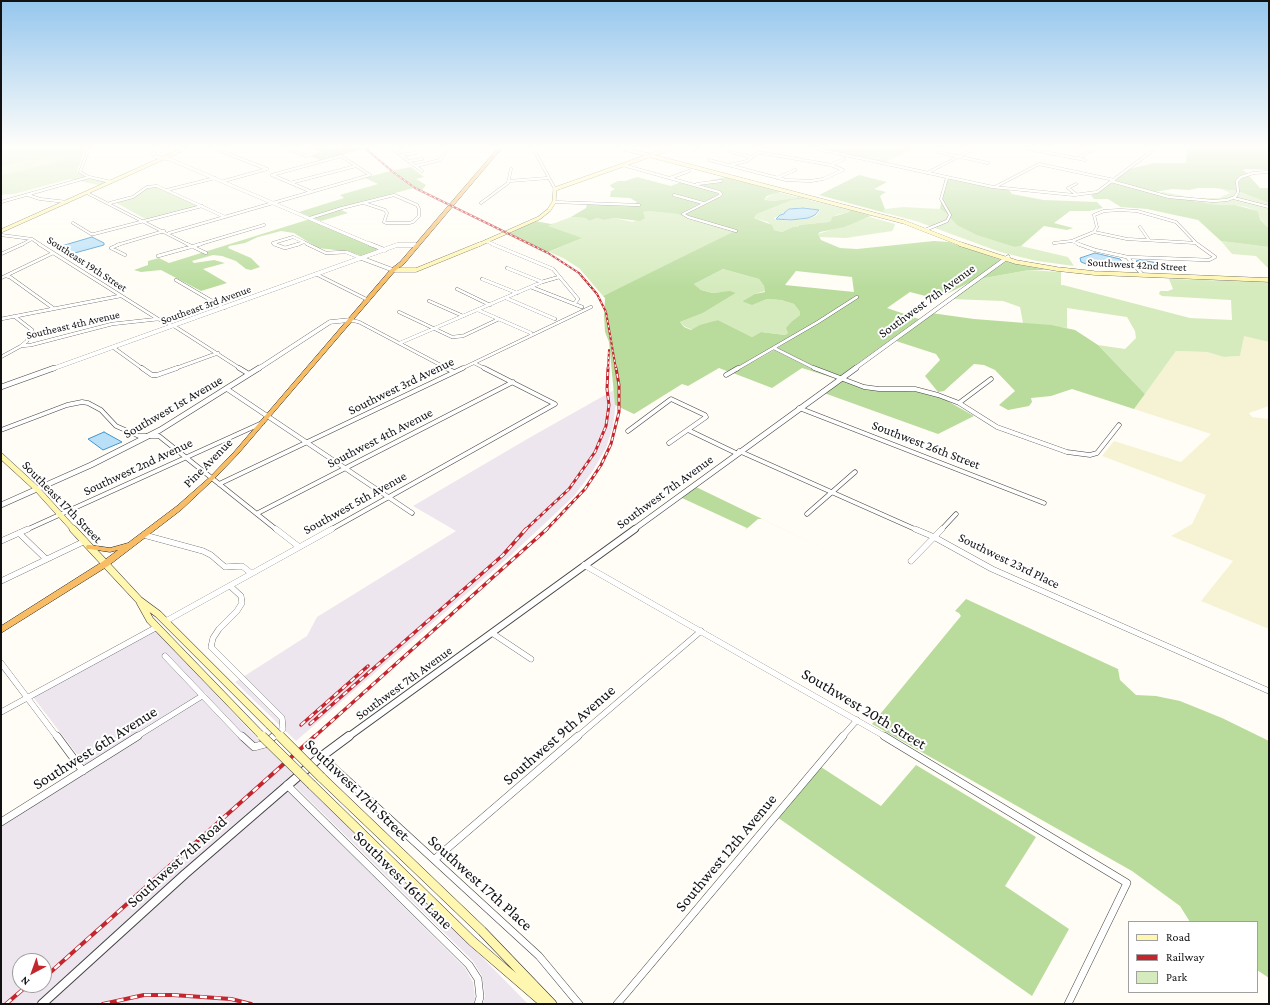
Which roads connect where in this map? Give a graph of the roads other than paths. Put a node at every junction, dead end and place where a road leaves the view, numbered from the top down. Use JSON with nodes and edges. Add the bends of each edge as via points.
{"nodes":[{"id":1,"x":28,"y":195,"type":"joint"},
{"id":2,"x":81,"y":195,"type":"edge"},
{"id":3,"x":93,"y":195,"type":"edge"},
{"id":4,"x":136,"y":195,"type":"edge"},
{"id":5,"x":178,"y":195,"type":"edge"},
{"id":6,"x":257,"y":195,"type":"edge"},
{"id":7,"x":301,"y":195,"type":"edge"},
{"id":8,"x":458,"y":195,"type":"edge"},
{"id":9,"x":492,"y":195,"type":"edge"},
{"id":10,"x":555,"y":195,"type":"edge"},
{"id":11,"x":674,"y":195,"type":"dead end"},
{"id":12,"x":719,"y":195,"type":"edge"},
{"id":13,"x":805,"y":195,"type":"edge"},
{"id":14,"x":942,"y":195,"type":"edge"},
{"id":15,"x":1166,"y":195,"type":"edge"},
{"id":16,"x":1236,"y":195,"type":"edge"},
{"id":17,"x":1234,"y":198,"type":"junction"},
{"id":18,"x":1,"y":202,"type":"edge"},
{"id":19,"x":67,"y":202,"type":"junction"},
{"id":20,"x":274,"y":202,"type":"junction"},
{"id":21,"x":554,"y":202,"type":"junction"},
{"id":22,"x":110,"y":203,"type":"junction"},
{"id":23,"x":364,"y":203,"type":"junction"},
{"id":24,"x":481,"y":203,"type":"dead end"},
{"id":25,"x":703,"y":203,"type":"junction"},
{"id":26,"x":639,"y":205,"type":"dead end"},
{"id":27,"x":202,"y":206,"type":"junction"},
{"id":28,"x":1269,"y":207,"type":"edge"},
{"id":29,"x":225,"y":217,"type":"junction"},
{"id":30,"x":310,"y":218,"type":"junction"},
{"id":31,"x":145,"y":221,"type":"junction"},
{"id":32,"x":73,"y":223,"type":"dead end"},
{"id":33,"x":264,"y":225,"type":"dead end"},
{"id":34,"x":1140,"y":228,"type":"dead end"},
{"id":35,"x":927,"y":229,"type":"junction"},
{"id":36,"x":1,"y":231,"type":"edge"},
{"id":37,"x":164,"y":231,"type":"junction"},
{"id":38,"x":736,"y":231,"type":"dead end"},
{"id":39,"x":1094,"y":232,"type":"junction"},
{"id":40,"x":169,"y":233,"type":"junction"},
{"id":41,"x":1,"y":235,"type":"edge"},
{"id":42,"x":32,"y":239,"type":"junction"},
{"id":43,"x":1149,"y":240,"type":"junction"},
{"id":44,"x":486,"y":241,"type":"junction"},
{"id":45,"x":1072,"y":241,"type":"junction"},
{"id":46,"x":304,"y":242,"type":"junction"},
{"id":47,"x":1054,"y":243,"type":"dead end"},
{"id":48,"x":1196,"y":243,"type":"junction"},
{"id":49,"x":415,"y":245,"type":"junction"},
{"id":50,"x":194,"y":246,"type":"junction"},
{"id":51,"x":385,"y":250,"type":"junction"},
{"id":52,"x":53,"y":253,"type":"junction"},
{"id":53,"x":206,"y":253,"type":"dead end"},
{"id":54,"x":1,"y":254,"type":"edge"},
{"id":55,"x":125,"y":255,"type":"dead end"},
{"id":56,"x":158,"y":256,"type":"dead end"},
{"id":57,"x":1127,"y":257,"type":"junction"},
{"id":58,"x":361,"y":258,"type":"junction"},
{"id":59,"x":1006,"y":258,"type":"junction"},
{"id":60,"x":507,"y":268,"type":"dead end"},
{"id":61,"x":393,"y":270,"type":"junction"},
{"id":62,"x":1140,"y":273,"type":"junction"},
{"id":63,"x":316,"y":274,"type":"junction"},
{"id":64,"x":6,"y":276,"type":"junction"},
{"id":65,"x":1269,"y":276,"type":"edge"},
{"id":66,"x":560,"y":277,"type":"junction"},
{"id":67,"x":1,"y":278,"type":"edge"},
{"id":68,"x":482,"y":279,"type":"dead end"},
{"id":69,"x":176,"y":280,"type":"dead end"},
{"id":70,"x":1269,"y":280,"type":"edge"},
{"id":71,"x":542,"y":282,"type":"junction"},
{"id":72,"x":531,"y":287,"type":"junction"},
{"id":73,"x":457,"y":289,"type":"dead end"},
{"id":74,"x":517,"y":293,"type":"junction"},
{"id":75,"x":120,"y":296,"type":"junction"},
{"id":76,"x":857,"y":297,"type":"dead end"},
{"id":77,"x":506,"y":298,"type":"junction"},
{"id":78,"x":368,"y":300,"type":"junction"},
{"id":79,"x":429,"y":300,"type":"dead end"},
{"id":80,"x":490,"y":304,"type":"junction"},
{"id":81,"x":574,"y":304,"type":"junction"},
{"id":82,"x":582,"y":307,"type":"dead end"},
{"id":83,"x":591,"y":307,"type":"dead end"},
{"id":84,"x":53,"y":308,"type":"junction"},
{"id":85,"x":224,"y":308,"type":"junction"},
{"id":86,"x":478,"y":310,"type":"junction"},
{"id":87,"x":399,"y":312,"type":"dead end"},
{"id":88,"x":14,"y":316,"type":"junction"},
{"id":89,"x":463,"y":316,"type":"junction"},
{"id":90,"x":1,"y":319,"type":"edge"},
{"id":91,"x":158,"y":319,"type":"junction"},
{"id":92,"x":499,"y":319,"type":"junction"},
{"id":93,"x":556,"y":319,"type":"dead end"},
{"id":94,"x":350,"y":320,"type":"junction"},
{"id":95,"x":174,"y":326,"type":"junction"},
{"id":96,"x":434,"y":328,"type":"junction"},
{"id":97,"x":531,"y":333,"type":"dead end"},
{"id":98,"x":400,"y":343,"type":"junction"},
{"id":99,"x":21,"y":346,"type":"junction"},
{"id":100,"x":114,"y":348,"type":"junction"},
{"id":101,"x":774,"y":348,"type":"junction"},
{"id":102,"x":218,"y":353,"type":"junction"},
{"id":103,"x":1,"y":357,"type":"edge"},
{"id":104,"x":474,"y":363,"type":"junction"},
{"id":105,"x":454,"y":372,"type":"junction"},
{"id":106,"x":249,"y":374,"type":"junction"},
{"id":107,"x":726,"y":375,"type":"dead end"},
{"id":108,"x":840,"y":379,"type":"junction"},
{"id":109,"x":991,"y":379,"type":"dead end"},
{"id":110,"x":513,"y":382,"type":"junction"},
{"id":111,"x":1,"y":387,"type":"edge"},
{"id":112,"x":227,"y":389,"type":"junction"},
{"id":113,"x":959,"y":403,"type":"junction"},
{"id":114,"x":799,"y":408,"type":"junction"},
{"id":115,"x":268,"y":416,"type":"junction"},
{"id":116,"x":262,"y":423,"type":"junction"},
{"id":117,"x":1119,"y":425,"type":"dead end"},
{"id":118,"x":1,"y":430,"type":"edge"},
{"id":119,"x":688,"y":430,"type":"junction"},
{"id":120,"x":628,"y":431,"type":"dead end"},
{"id":121,"x":148,"y":436,"type":"junction"},
{"id":122,"x":309,"y":442,"type":"junction"},
{"id":123,"x":669,"y":443,"type":"dead end"},
{"id":124,"x":737,"y":452,"type":"junction"},
{"id":125,"x":1,"y":456,"type":"edge"},
{"id":126,"x":184,"y":457,"type":"junction"},
{"id":127,"x":346,"y":468,"type":"junction"},
{"id":128,"x":856,"y":472,"type":"dead end"},
{"id":129,"x":212,"y":478,"type":"junction"},
{"id":130,"x":220,"y":484,"type":"junction"},
{"id":131,"x":37,"y":489,"type":"junction"},
{"id":132,"x":833,"y":492,"type":"junction"},
{"id":133,"x":389,"y":497,"type":"junction"},
{"id":134,"x":1044,"y":503,"type":"dead end"},
{"id":135,"x":1,"y":505,"type":"edge"},
{"id":136,"x":258,"y":513,"type":"junction"},
{"id":137,"x":412,"y":513,"type":"dead end"},
{"id":138,"x":807,"y":514,"type":"dead end"},
{"id":139,"x":956,"y":514,"type":"dead end"},
{"id":140,"x":60,"y":515,"type":"junction"},
{"id":141,"x":18,"y":533,"type":"junction"},
{"id":142,"x":144,"y":535,"type":"junction"},
{"id":143,"x":934,"y":537,"type":"junction"},
{"id":144,"x":1,"y":541,"type":"edge"},
{"id":145,"x":85,"y":541,"type":"junction"},
{"id":146,"x":136,"y":542,"type":"junction"},
{"id":147,"x":298,"y":546,"type":"junction"},
{"id":148,"x":90,"y":547,"type":"junction"},
{"id":149,"x":46,"y":559,"type":"junction"},
{"id":150,"x":911,"y":562,"type":"dead end"},
{"id":151,"x":105,"y":564,"type":"junction"},
{"id":152,"x":584,"y":564,"type":"junction"},
{"id":153,"x":251,"y":573,"type":"junction"},
{"id":154,"x":1,"y":581,"type":"edge"},
{"id":155,"x":230,"y":586,"type":"junction"},
{"id":156,"x":139,"y":600,"type":"junction"},
{"id":157,"x":166,"y":621,"type":"junction"},
{"id":158,"x":156,"y":627,"type":"junction"},
{"id":159,"x":1,"y":630,"type":"edge"},
{"id":160,"x":702,"y":631,"type":"junction"},
{"id":161,"x":492,"y":633,"type":"junction"},
{"id":162,"x":165,"y":656,"type":"dead end"},
{"id":163,"x":531,"y":659,"type":"dead end"},
{"id":164,"x":1,"y":663,"type":"edge"},
{"id":165,"x":1269,"y":691,"type":"edge"},
{"id":166,"x":202,"y":696,"type":"junction"},
{"id":167,"x":28,"y":698,"type":"junction"},
{"id":168,"x":1,"y":712,"type":"edge"},
{"id":169,"x":857,"y":720,"type":"junction"},
{"id":170,"x":336,"y":746,"type":"joint"},
{"id":171,"x":321,"y":756,"type":"junction"},
{"id":172,"x":83,"y":771,"type":"junction"},
{"id":173,"x":287,"y":785,"type":"junction"},
{"id":174,"x":1,"y":822,"type":"edge"},
{"id":175,"x":434,"y":859,"type":"junction"},
{"id":176,"x":42,"y":1004,"type":"edge"},
{"id":177,"x":478,"y":1004,"type":"edge"},
{"id":178,"x":545,"y":1004,"type":"edge"},
{"id":179,"x":552,"y":1004,"type":"edge"},
{"id":180,"x":579,"y":1004,"type":"edge"},
{"id":181,"x":617,"y":1004,"type":"edge"},
{"id":182,"x":1068,"y":1004,"type":"edge"}],
"edges":[{"from":1,"to":18,"type":"street"},
{"from":1,"to":19,"type":"street"},
{"from":2,"to":19,"type":"main road"},
{"from":3,"to":22,"type":"street"},
{"from":4,"to":22,"type":"street"},
{"from":5,"to":27,"type":"street"},
{"from":6,"to":20,"type":"street"},
{"from":7,"to":20,"type":"street"},
{"from":8,"to":49,"type":"highway","name":"Pine Avenue"},
{"from":9,"to":24,"type":"street"},
{"from":10,"to":21,"type":"main road"},
{"from":11,"to":25,"type":"street"},
{"from":12,"to":25,"type":"street"},
{"from":13,"to":35,"type":"main road","name":"Southwest 42nd Street"},
{"from":14,"to":35,"type":"street","via":[[941,199],[950,215],[947,221]]},
{"from":15,"to":17,"type":"street","via":[[1213,201]]},
{"from":16,"to":17,"type":"street"},
{"from":17,"to":28,"type":"street"},
{"from":19,"to":36,"type":"main road"},
{"from":20,"to":29,"type":"street"},
{"from":20,"to":30,"type":"street"},
{"from":21,"to":26,"type":"street"},
{"from":21,"to":44,"type":"main road","via":[[539,218]]},
{"from":22,"to":31,"type":"street"},
{"from":23,"to":23,"type":"street","via":[[394,195],[417,205],[419,216],[409,224],[386,223],[385,210]]},
{"from":23,"to":30,"type":"street"},
{"from":25,"to":38,"type":"street","via":[[683,213],[688,217]]},
{"from":27,"to":29,"type":"street"},
{"from":27,"to":31,"type":"street"},
{"from":29,"to":40,"type":"street"},
{"from":30,"to":51,"type":"street"},
{"from":31,"to":32,"type":"street","via":[[91,234]]},
{"from":31,"to":37,"type":"street"},
{"from":33,"to":50,"type":"street"},
{"from":34,"to":43,"type":"street"},
{"from":35,"to":59,"type":"main road","name":"Southwest 42nd Street"},
{"from":37,"to":40,"type":"street"},
{"from":37,"to":55,"type":"street","via":[[111,248]]},
{"from":39,"to":43,"type":"street","via":[[1127,239]]},
{"from":39,"to":45,"type":"street"},
{"from":39,"to":48,"type":"street","via":[[1094,216],[1104,211],[1137,211],[1176,222]]},
{"from":40,"to":50,"type":"street"},
{"from":41,"to":42,"type":"street","name":"Southeast 19th Street"},
{"from":42,"to":52,"type":"street","name":"Southeast 19th Street"},
{"from":42,"to":54,"type":"street"},
{"from":43,"to":48,"type":"street"},
{"from":44,"to":61,"type":"main road","via":[[416,270]]},
{"from":44,"to":66,"type":"street","via":[[545,265]]},
{"from":45,"to":47,"type":"street"},
{"from":45,"to":57,"type":"street","via":[[1095,250]]},
{"from":46,"to":46,"type":"street","via":[[284,248],[272,243],[291,237]]},
{"from":46,"to":58,"type":"street","via":[[326,253],[346,252]]},
{"from":48,"to":57,"type":"street","via":[[1215,257],[1209,260]]},
{"from":49,"to":51,"type":"street","name":"Southeast 3rd Avenue","via":[[402,244]]},
{"from":49,"to":61,"type":"highway","name":"Pine Avenue","via":[[402,263]]},
{"from":50,"to":53,"type":"street"},
{"from":50,"to":56,"type":"street"},
{"from":51,"to":58,"type":"street","name":"Southeast 3rd Avenue"},
{"from":52,"to":64,"type":"street"},
{"from":52,"to":75,"type":"street","name":"Southeast 19th Street"},
{"from":57,"to":62,"type":"street"},
{"from":58,"to":61,"type":"street"},
{"from":58,"to":63,"type":"street","name":"Southeast 3rd Avenue"},
{"from":59,"to":62,"type":"main road","name":"Southwest 42nd Street","via":[[1072,271]]},
{"from":59,"to":108,"type":"street","name":"Southwest 7th Avenue"},
{"from":60,"to":71,"type":"street"},
{"from":61,"to":78,"type":"highway","name":"Pine Avenue"},
{"from":62,"to":65,"type":"main road","name":"Southwest 42nd Street"},
{"from":62,"to":70,"type":"main road","name":"Southwest 42nd Street"},
{"from":63,"to":78,"type":"street"},
{"from":63,"to":85,"type":"street","name":"Southeast 3rd Avenue"},
{"from":64,"to":67,"type":"street"},
{"from":64,"to":84,"type":"street"},
{"from":66,"to":71,"type":"street"},
{"from":66,"to":81,"type":"street","via":[[578,299]]},
{"from":68,"to":74,"type":"street"},
{"from":69,"to":85,"type":"street"},
{"from":71,"to":72,"type":"street"},
{"from":72,"to":74,"type":"street"},
{"from":72,"to":81,"type":"street"},
{"from":73,"to":80,"type":"street"},
{"from":74,"to":77,"type":"street"},
{"from":75,"to":84,"type":"street"},
{"from":75,"to":91,"type":"street","name":"Southeast 19th Street"},
{"from":76,"to":101,"type":"street"},
{"from":77,"to":80,"type":"street"},
{"from":77,"to":93,"type":"street"},
{"from":78,"to":94,"type":"highway","name":"Pine Avenue"},
{"from":79,"to":89,"type":"street"},
{"from":80,"to":86,"type":"street"},
{"from":81,"to":82,"type":"street"},
{"from":83,"to":104,"type":"street","name":"Southwest 3rd Avenue"},
{"from":84,"to":88,"type":"street"},
{"from":85,"to":95,"type":"street","name":"Southeast 3rd Avenue"},
{"from":86,"to":89,"type":"street"},
{"from":86,"to":92,"type":"street"},
{"from":87,"to":96,"type":"street"},
{"from":88,"to":90,"type":"street"},
{"from":88,"to":99,"type":"street","via":[[32,330],[31,335]]},
{"from":89,"to":96,"type":"street"},
{"from":91,"to":95,"type":"street","name":"Southeast 4th Avenue"},
{"from":91,"to":99,"type":"street","name":"Southeast 4th Avenue","via":[[112,324],[31,346]]},
{"from":92,"to":96,"type":"street","via":[[457,337]]},
{"from":92,"to":97,"type":"street"},
{"from":94,"to":98,"type":"street","via":[[360,322]]},
{"from":94,"to":106,"type":"street","name":"Southwest 1st Avenue","via":[[330,322]]},
{"from":94,"to":115,"type":"highway","name":"Pine Avenue"},
{"from":95,"to":100,"type":"street","name":"Southeast 3rd Avenue"},
{"from":95,"to":102,"type":"street"},
{"from":96,"to":98,"type":"street"},
{"from":98,"to":105,"type":"street"},
{"from":99,"to":103,"type":"street","name":"Southeast 4th Avenue"},
{"from":100,"to":102,"type":"street","via":[[152,374],[158,375]]},
{"from":100,"to":111,"type":"street","name":"Southeast 3rd Avenue"},
{"from":101,"to":107,"type":"street"},
{"from":101,"to":108,"type":"street"},
{"from":102,"to":106,"type":"street"},
{"from":104,"to":105,"type":"street","name":"Southwest 3rd Avenue"},
{"from":104,"to":110,"type":"street"},
{"from":105,"to":122,"type":"street","name":"Southwest 3rd Avenue"},
{"from":106,"to":112,"type":"street","name":"Southwest 1st Avenue"},
{"from":108,"to":113,"type":"street","via":[[864,387],[926,391]]},
{"from":108,"to":114,"type":"street","name":"Southwest 7th Avenue"},
{"from":109,"to":113,"type":"street"},
{"from":110,"to":127,"type":"street","name":"Southwest 4th Avenue"},
{"from":110,"to":133,"type":"street","name":"Southwest 5th Avenue","via":[[555,404]]},
{"from":112,"to":115,"type":"street"},
{"from":112,"to":121,"type":"street","name":"Southwest 1st Avenue"},
{"from":113,"to":117,"type":"street","via":[[997,427],[1080,454],[1097,453]]},
{"from":114,"to":124,"type":"street","name":"Southwest 7th Avenue"},
{"from":114,"to":134,"type":"street","name":"Southwest 26th Street"},
{"from":115,"to":116,"type":"highway","name":"Pine Avenue"},
{"from":115,"to":122,"type":"street"},
{"from":116,"to":126,"type":"street","name":"Southwest 2nd Avenue"},
{"from":116,"to":129,"type":"highway","name":"Pine Avenue"},
{"from":118,"to":121,"type":"street","via":[[67,405],[82,402],[101,410],[116,426],[139,436]]},
{"from":119,"to":120,"type":"street","via":[[706,417],[699,411],[670,399]]},
{"from":119,"to":123,"type":"street"},
{"from":119,"to":124,"type":"street","name":"Southwest 23rd Place"},
{"from":121,"to":126,"type":"street","via":[[159,436]]},
{"from":121,"to":131,"type":"street","name":"Southwest 1st Avenue"},
{"from":122,"to":127,"type":"street"},
{"from":122,"to":130,"type":"street","name":"Southwest 3rd Avenue"},
{"from":124,"to":132,"type":"street","name":"Southwest 23rd Place"},
{"from":124,"to":152,"type":"street","name":"Southwest 7th Avenue"},
{"from":125,"to":131,"type":"main road","name":"Southeast 17th Street"},
{"from":126,"to":129,"type":"street"},
{"from":126,"to":140,"type":"street","name":"Southwest 2nd Avenue"},
{"from":127,"to":133,"type":"street"},
{"from":127,"to":136,"type":"street","name":"Southwest 4th Avenue"},
{"from":128,"to":132,"type":"street"},
{"from":129,"to":130,"type":"street"},
{"from":129,"to":142,"type":"highway","name":"Pine Avenue"},
{"from":130,"to":136,"type":"street"},
{"from":131,"to":135,"type":"street","name":"Southwest 1st Avenue"},
{"from":131,"to":140,"type":"main road","name":"Southeast 17th Street"},
{"from":132,"to":138,"type":"street"},
{"from":132,"to":143,"type":"street","name":"Southwest 23rd Place"},
{"from":133,"to":137,"type":"street"},
{"from":133,"to":147,"type":"street","name":"Southwest 5th Avenue"},
{"from":136,"to":147,"type":"street"},
{"from":139,"to":143,"type":"street"},
{"from":140,"to":141,"type":"street","name":"Southwest 2nd Avenue"},
{"from":140,"to":145,"type":"main road","name":"Southeast 17th Street"},
{"from":141,"to":144,"type":"street","name":"Southwest 2nd Avenue"},
{"from":141,"to":149,"type":"street"},
{"from":142,"to":146,"type":"highway","name":"Pine Avenue"},
{"from":142,"to":153,"type":"street","via":[[202,551],[212,555],[225,567],[242,566]]},
{"from":143,"to":150,"type":"street"},
{"from":143,"to":165,"type":"street","name":"Southwest 23rd Place","via":[[992,568]]},
{"from":145,"to":148,"type":"main road","name":"Southeast 17th Street"},
{"from":145,"to":149,"type":"street"},
{"from":146,"to":148,"type":"highway","via":[[110,550]]},
{"from":146,"to":151,"type":"highway","name":"Pine Avenue"},
{"from":147,"to":153,"type":"street","name":"Southwest 5th Avenue"},
{"from":148,"to":151,"type":"main road","name":"Southeast 17th Street"},
{"from":149,"to":154,"type":"street"},
{"from":151,"to":156,"type":"main road","name":"Southwest 17th Street"},
{"from":151,"to":159,"type":"highway","name":"Pine Avenue"},
{"from":152,"to":160,"type":"street","name":"Southwest 20th Street"},
{"from":152,"to":161,"type":"street","name":"Southwest 7th Avenue"},
{"from":153,"to":155,"type":"street","name":"Southwest 5th Avenue"},
{"from":155,"to":157,"type":"street","name":"Southwest 5th Avenue"},
{"from":155,"to":166,"type":"street","via":[[241,596],[242,603],[238,612],[219,629],[211,647],[282,718],[283,729],[265,744],[254,747]]},
{"from":156,"to":157,"type":"main road","name":"Southwest 17th Street"},
{"from":156,"to":158,"type":"main road","name":"Southwest 17th Street"},
{"from":157,"to":179,"type":"main road","name":"Southwest 17th Street","bridge":true,"via":[[321,777],[482,931]]},
{"from":158,"to":167,"type":"street"},
{"from":158,"to":178,"type":"main road","name":"Southwest 17th Street","bridge":true,"via":[[259,733],[472,941]]},
{"from":160,"to":169,"type":"street","name":"Southwest 20th Street"},
{"from":160,"to":175,"type":"street","name":"Southwest 9th Avenue"},
{"from":161,"to":163,"type":"street"},
{"from":161,"to":170,"type":"street","name":"Southwest 7th Avenue"},
{"from":162,"to":166,"type":"street"},
{"from":164,"to":167,"type":"street"},
{"from":166,"to":172,"type":"street","name":"Southwest 6th Avenue"},
{"from":167,"to":168,"type":"street"},
{"from":167,"to":172,"type":"street"},
{"from":169,"to":181,"type":"street","name":"Southwest 12th Avenue"},
{"from":169,"to":182,"type":"street","name":"Southwest 20th Street","via":[[1126,883]]},
{"from":170,"to":171,"type":"street","name":"Southwest 7th Road"},
{"from":171,"to":173,"type":"street","name":"Southwest 7th Road"},
{"from":171,"to":175,"type":"street","name":"Southwest 17th Place"},
{"from":172,"to":174,"type":"street","name":"Southwest 6th Avenue"},
{"from":173,"to":176,"type":"street","name":"Southwest 7th Road"},
{"from":173,"to":177,"type":"street","name":"Southwest 16th Lane","via":[[469,964],[478,979]]},
{"from":175,"to":180,"type":"street","name":"Southwest 17th Place","via":[[539,956]]}]}
